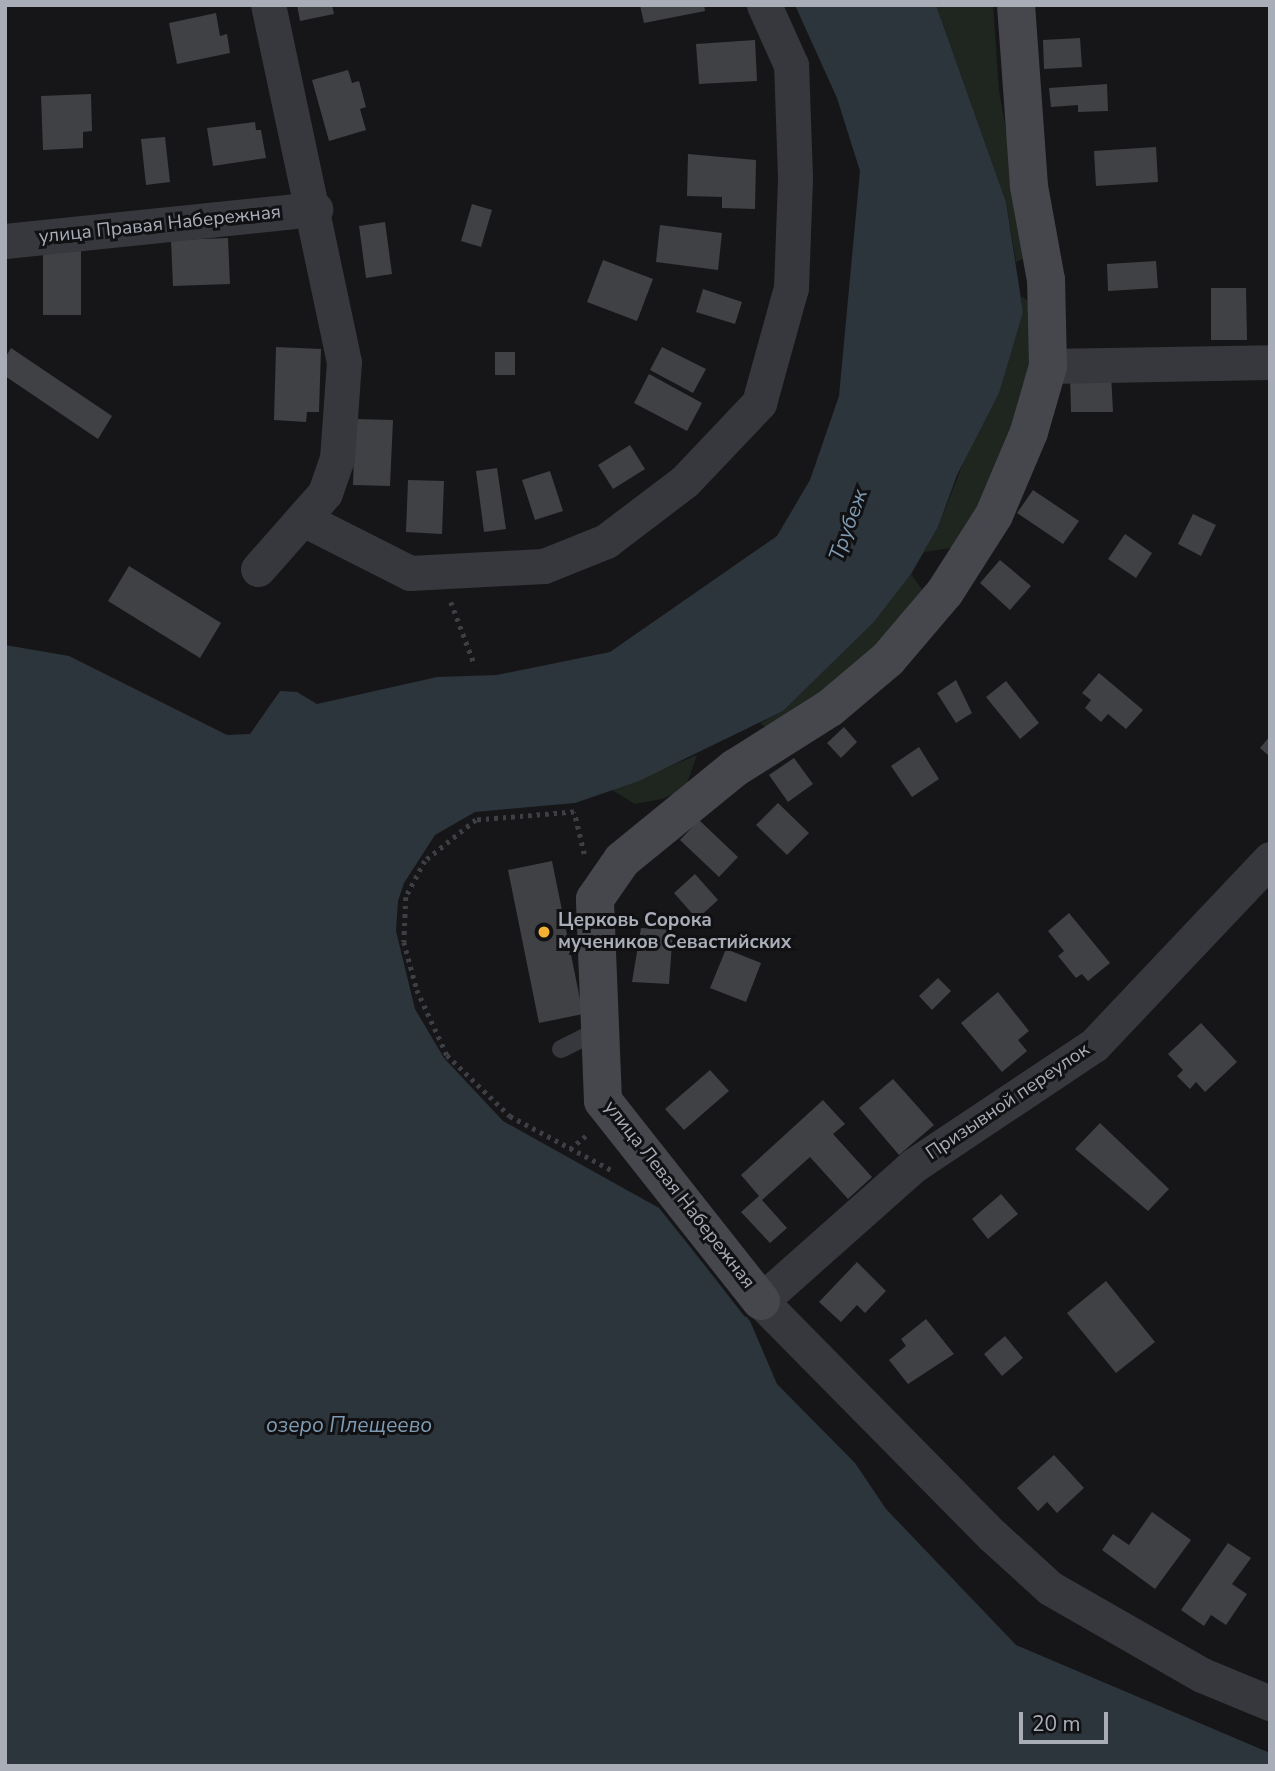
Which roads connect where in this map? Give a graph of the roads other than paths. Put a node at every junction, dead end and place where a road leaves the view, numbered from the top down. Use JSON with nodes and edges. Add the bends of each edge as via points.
{"nodes":[{"id":1,"x":268,"y":5,"type":"edge"},
{"id":2,"x":764,"y":5,"type":"edge"},
{"id":3,"x":1016,"y":5,"type":"edge"},
{"id":4,"x":315,"y":209,"type":"junction"},
{"id":5,"x":5,"y":240,"type":"edge"},
{"id":6,"x":1270,"y":362,"type":"edge"},
{"id":7,"x":1048,"y":366,"type":"junction"},
{"id":8,"x":303,"y":519,"type":"junction"},
{"id":9,"x":258,"y":569,"type":"dead end"},
{"id":10,"x":1270,"y":859,"type":"edge"},
{"id":11,"x":599,"y":1030,"type":"junction"},
{"id":12,"x":561,"y":1049,"type":"dead end"},
{"id":13,"x":761,"y":1301,"type":"junction"},
{"id":14,"x":1270,"y":1703,"type":"edge"}],
"edges":[{"from":1,"to":4,"type":"street"},
{"from":2,"to":8,"type":"street","via":[[791,65],[795,177],[791,288],[759,403],[685,481],[606,541],[544,566],[410,573]]},
{"from":3,"to":7,"type":"street","via":[[1029,186],[1046,280]]},
{"from":4,"to":5,"type":"street","name":"улица Правая Набережная"},
{"from":4,"to":8,"type":"street","via":[[344,362],[337,459],[325,493]]},
{"from":6,"to":7,"type":"street"},
{"from":7,"to":11,"type":"street","name":"улица Левая Набережная","via":[[1030,432],[994,515],[946,592],[888,659],[830,708],[735,768],[632,852],[595,899]]},
{"from":8,"to":9,"type":"street"},
{"from":10,"to":13,"type":"street","name":"Призывной переулок","via":[[1094,1045],[914,1166]]},
{"from":11,"to":12,"type":"lane"},
{"from":11,"to":13,"type":"street","name":"улица Левая Набережная","via":[[603,1101]]},
{"from":13,"to":14,"type":"street","name":"улица Левая Набережная","via":[[1050,1588],[1202,1675]]}]}
